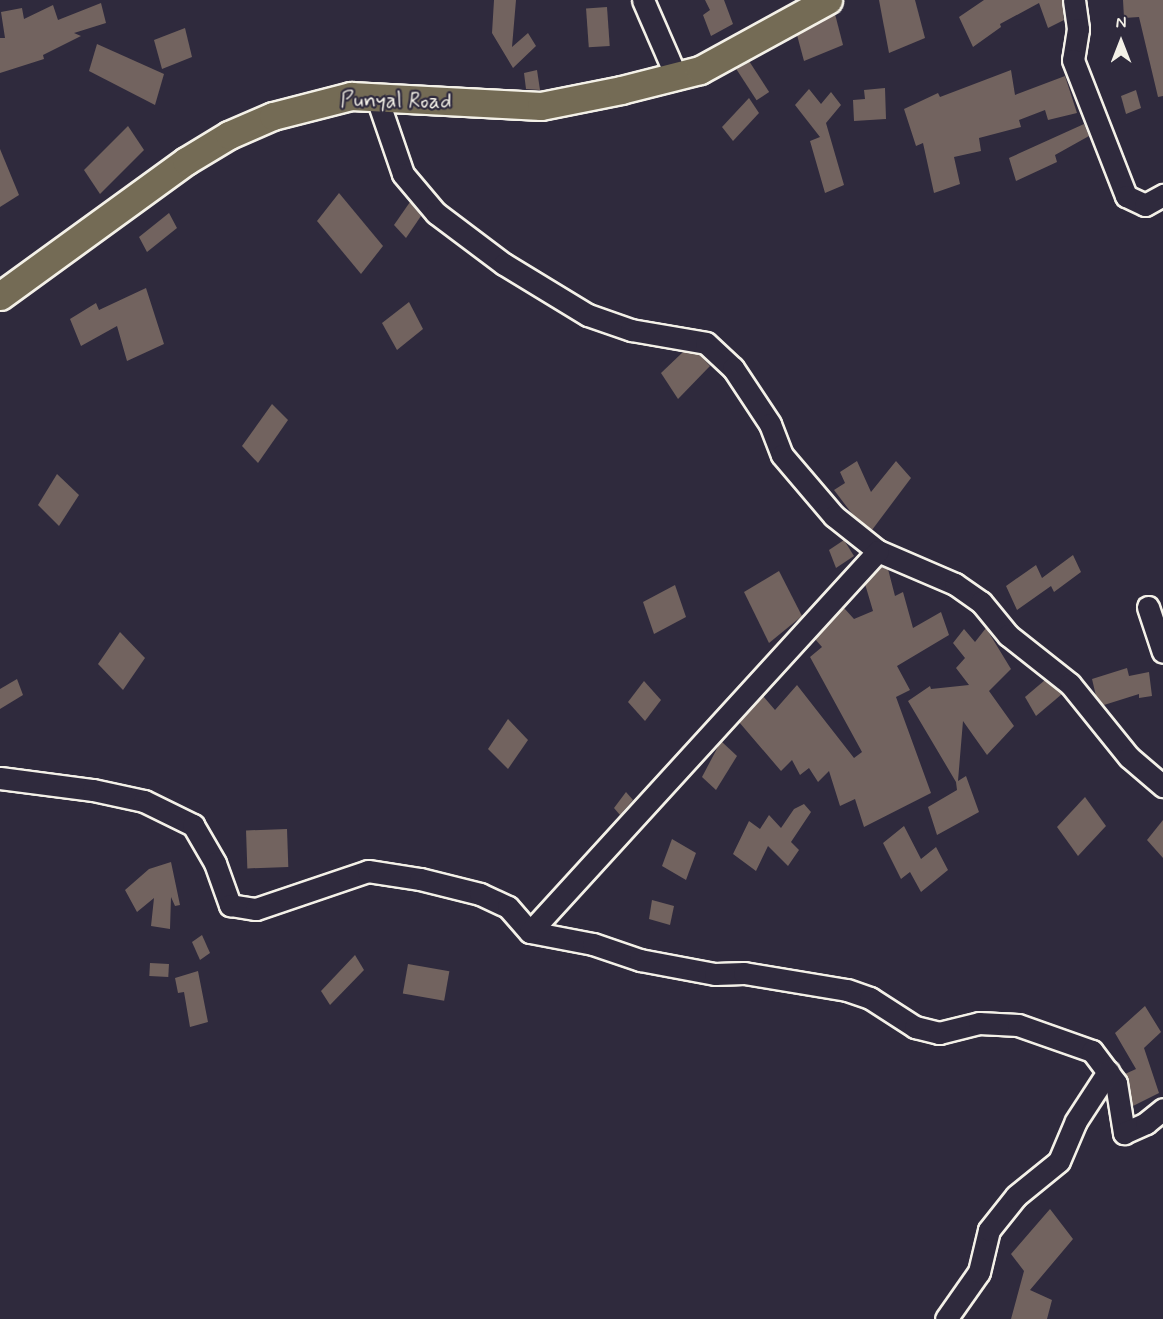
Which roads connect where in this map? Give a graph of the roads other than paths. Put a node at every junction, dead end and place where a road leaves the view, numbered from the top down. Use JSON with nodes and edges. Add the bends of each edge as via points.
{"nodes":[{"id":1,"x":643,"y":0,"type":"edge"},
{"id":2,"x":828,"y":0,"type":"edge"},
{"id":3,"x":1074,"y":0,"type":"edge"},
{"id":4,"x":676,"y":76,"type":"junction"},
{"id":5,"x":377,"y":98,"type":"junction"},
{"id":6,"x":1163,"y":195,"type":"edge"},
{"id":7,"x":0,"y":296,"type":"edge"},
{"id":8,"x":878,"y":551,"type":"junction"},
{"id":9,"x":1148,"y":607,"type":"dead end"},
{"id":10,"x":1163,"y":652,"type":"edge"},
{"id":11,"x":0,"y":778,"type":"edge"},
{"id":12,"x":1163,"y":786,"type":"edge"},
{"id":13,"x":530,"y":932,"type":"junction"},
{"id":14,"x":1108,"y":1072,"type":"junction"},
{"id":15,"x":1163,"y":1108,"type":"edge"},
{"id":16,"x":946,"y":1319,"type":"edge"}],
"edges":[{"from":1,"to":4,"type":"street"},
{"from":2,"to":4,"type":"main road","name":"Punyal Road","via":[[700,70]]},
{"from":3,"to":6,"type":"street","via":[[1078,29],[1073,60],[1126,196],[1144,205]]},
{"from":4,"to":5,"type":"main road","name":"Punyal Road","via":[[541,106]]},
{"from":5,"to":7,"type":"main road","name":"Punyal Road","via":[[351,96],[313,103],[229,135],[88,229]]},
{"from":5,"to":8,"type":"street","via":[[403,174],[436,213],[504,264],[588,315],[631,330],[706,343],[732,368],[757,401],[782,455],[809,488],[853,535]]},
{"from":8,"to":12,"type":"street","via":[[955,584],[981,602],[1008,635],[1070,684],[1129,756]]},
{"from":8,"to":13,"type":"street"},
{"from":9,"to":10,"type":"street"},
{"from":11,"to":13,"type":"street","via":[[144,801],[192,825],[215,863],[230,905],[256,909],[369,871],[480,894],[508,907]]},
{"from":13,"to":14,"type":"street","via":[[715,974],[744,973],[847,990],[870,998],[915,1027],[939,1033],[979,1023],[1018,1025],[1092,1051]]},
{"from":14,"to":15,"type":"street","via":[[1116,1083],[1124,1132],[1146,1123]]},
{"from":14,"to":16,"type":"street","via":[[1076,1121],[1059,1161],[1016,1197],[989,1230],[979,1272]]}]}
